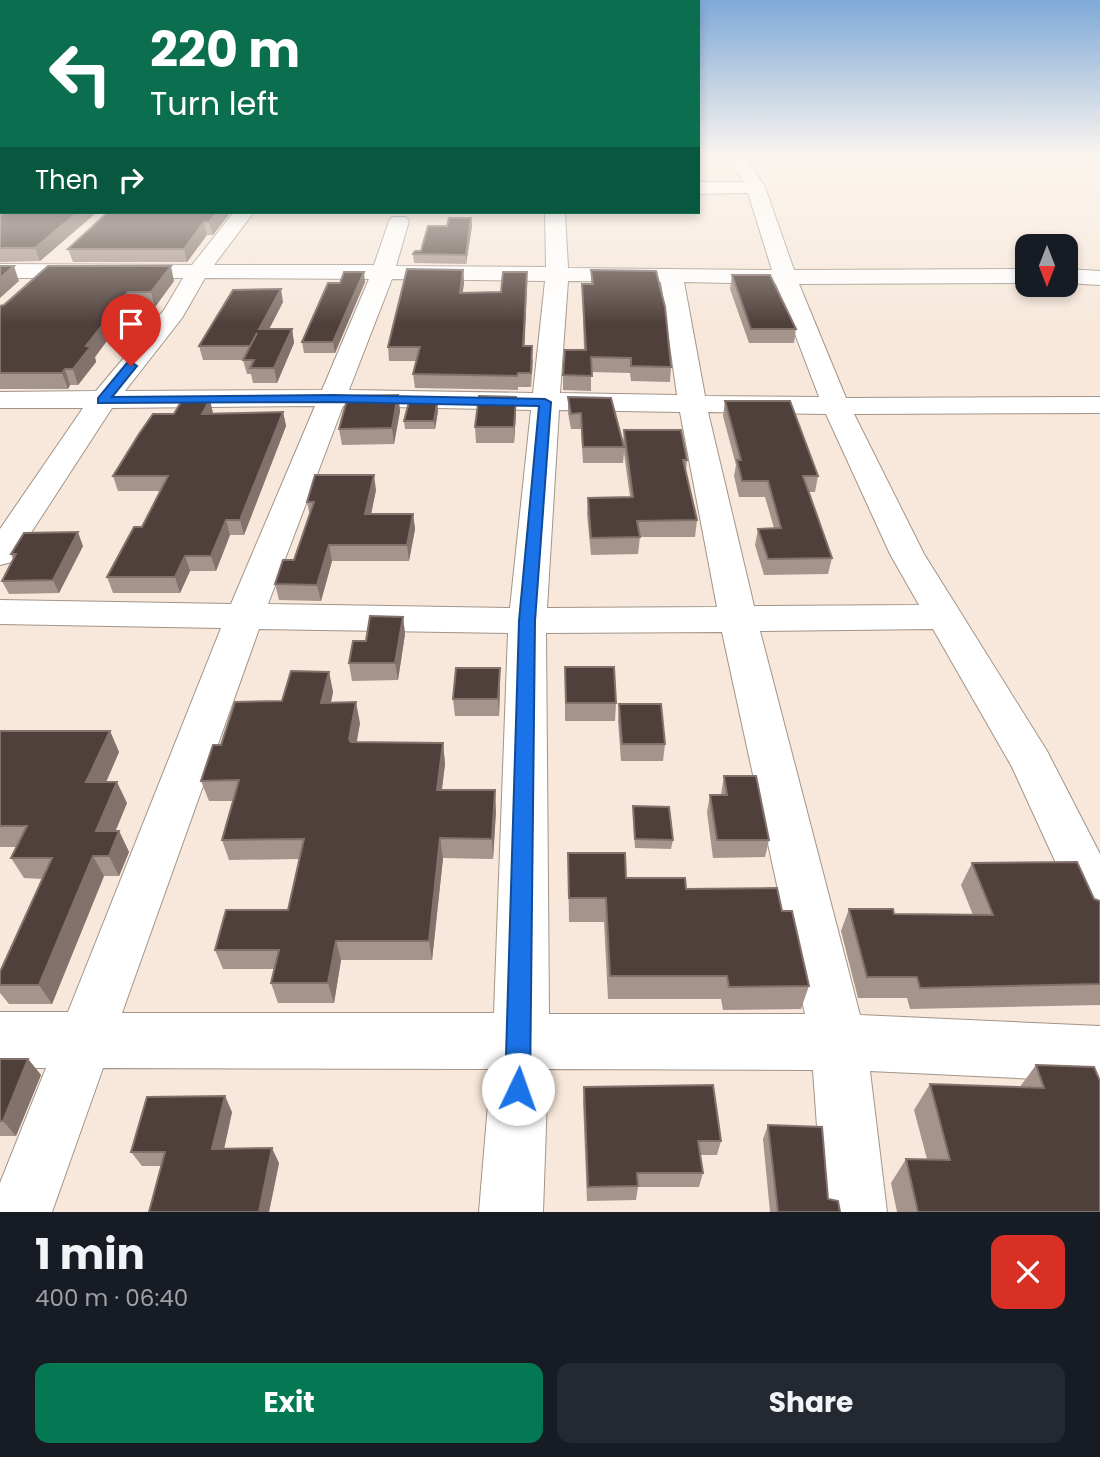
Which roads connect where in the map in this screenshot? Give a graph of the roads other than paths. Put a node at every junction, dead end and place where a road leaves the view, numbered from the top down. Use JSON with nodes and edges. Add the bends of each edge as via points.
{"nodes":[{"id":1,"x":764,"y":211,"type":"edge"},
{"id":2,"x":242,"y":214,"type":"edge"},
{"id":3,"x":555,"y":214,"type":"edge"},
{"id":4,"x":400,"y":222,"type":"dead end"},
{"id":5,"x":65,"y":254,"type":"edge"},
{"id":6,"x":0,"y":271,"type":"edge"},
{"id":7,"x":45,"y":272,"type":"junction"},
{"id":8,"x":383,"y":272,"type":"junction"},
{"id":9,"x":197,"y":273,"type":"junction"},
{"id":10,"x":557,"y":273,"type":"junction"},
{"id":11,"x":671,"y":275,"type":"junction"},
{"id":12,"x":1015,"y":276,"type":"edge"},
{"id":13,"x":785,"y":277,"type":"junction"},
{"id":14,"x":1078,"y":277,"type":"edge"},
{"id":15,"x":1100,"y":278,"type":"edge"},
{"id":16,"x":27,"y":288,"type":"edge"},
{"id":17,"x":332,"y":398,"type":"junction"},
{"id":18,"x":0,"y":400,"type":"edge"},
{"id":19,"x":103,"y":401,"type":"junction"},
{"id":20,"x":545,"y":402,"type":"junction"},
{"id":21,"x":692,"y":402,"type":"junction"},
{"id":22,"x":1100,"y":405,"type":"edge"},
{"id":23,"x":836,"y":406,"type":"junction"},
{"id":24,"x":0,"y":554,"type":"edge"},
{"id":25,"x":0,"y":612,"type":"edge"},
{"id":26,"x":946,"y":617,"type":"junction"},
{"id":27,"x":244,"y":618,"type":"junction"},
{"id":28,"x":738,"y":620,"type":"junction"},
{"id":29,"x":527,"y":621,"type":"junction"},
{"id":30,"x":1100,"y":904,"type":"edge"},
{"id":31,"x":0,"y":1040,"type":"edge"},
{"id":32,"x":521,"y":1040,"type":"junction"},
{"id":33,"x":82,"y":1042,"type":"junction"},
{"id":34,"x":839,"y":1042,"type":"junction"},
{"id":35,"x":1100,"y":1054,"type":"edge"},
{"id":36,"x":20,"y":1212,"type":"edge"},
{"id":37,"x":511,"y":1212,"type":"edge"},
{"id":38,"x":855,"y":1212,"type":"edge"}],
"edges":[{"from":1,"to":13,"type":"street"},
{"from":2,"to":9,"type":"street"},
{"from":3,"to":10,"type":"street"},
{"from":4,"to":8,"type":"street"},
{"from":5,"to":7,"type":"street"},
{"from":6,"to":7,"type":"street"},
{"from":7,"to":9,"type":"street"},
{"from":7,"to":16,"type":"street"},
{"from":8,"to":9,"type":"street"},
{"from":8,"to":10,"type":"street"},
{"from":8,"to":17,"type":"street"},
{"from":9,"to":19,"type":"street","via":[[174,313]]},
{"from":10,"to":11,"type":"street"},
{"from":10,"to":20,"type":"street"},
{"from":11,"to":13,"type":"street"},
{"from":11,"to":21,"type":"street"},
{"from":12,"to":13,"type":"street"},
{"from":13,"to":23,"type":"street"},
{"from":14,"to":15,"type":"street"},
{"from":17,"to":19,"type":"street"},
{"from":17,"to":20,"type":"street"},
{"from":17,"to":27,"type":"street"},
{"from":18,"to":19,"type":"street"},
{"from":19,"to":24,"type":"street"},
{"from":20,"to":21,"type":"street"},
{"from":20,"to":29,"type":"street"},
{"from":21,"to":23,"type":"street"},
{"from":21,"to":28,"type":"street"},
{"from":22,"to":23,"type":"street"},
{"from":23,"to":26,"type":"street","via":[[907,554]]},
{"from":25,"to":27,"type":"street"},
{"from":26,"to":28,"type":"street"},
{"from":26,"to":30,"type":"street","via":[[1032,763]]},
{"from":27,"to":29,"type":"street"},
{"from":27,"to":33,"type":"street"},
{"from":28,"to":29,"type":"street"},
{"from":28,"to":34,"type":"street"},
{"from":29,"to":32,"type":"street"},
{"from":31,"to":33,"type":"street"},
{"from":32,"to":33,"type":"street"},
{"from":32,"to":34,"type":"street"},
{"from":32,"to":37,"type":"street"},
{"from":33,"to":36,"type":"street"},
{"from":34,"to":35,"type":"street"},
{"from":34,"to":38,"type":"street"}]}
